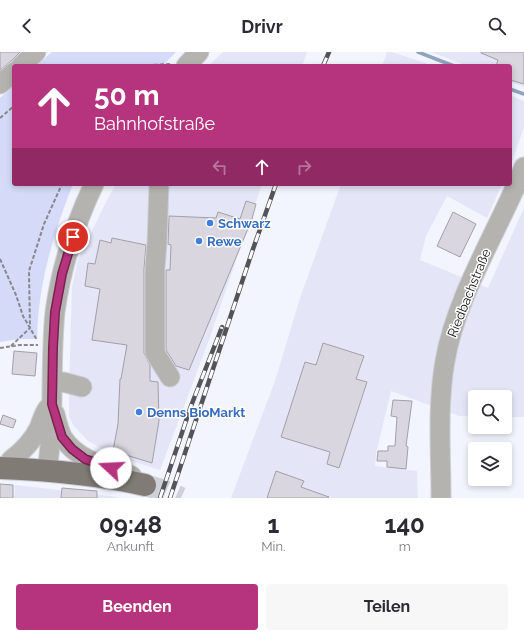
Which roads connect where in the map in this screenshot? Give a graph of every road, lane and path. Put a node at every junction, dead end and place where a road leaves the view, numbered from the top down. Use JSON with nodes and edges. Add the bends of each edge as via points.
{"nodes":[{"id":1,"x":36,"y":52,"type":"edge"},
{"id":2,"x":199,"y":52,"type":"edge"},
{"id":3,"x":23,"y":64,"type":"edge"},
{"id":4,"x":180,"y":64,"type":"edge"},
{"id":5,"x":12,"y":74,"type":"edge"},
{"id":6,"x":0,"y":84,"type":"edge"},
{"id":7,"x":12,"y":108,"type":"edge"},
{"id":8,"x":0,"y":118,"type":"edge"},
{"id":9,"x":524,"y":167,"type":"edge"},
{"id":10,"x":61,"y":186,"type":"edge"},
{"id":11,"x":93,"y":186,"type":"edge"},
{"id":12,"x":158,"y":197,"type":"edge"},
{"id":13,"x":0,"y":259,"type":"edge"},
{"id":14,"x":30,"y":328,"type":"junction"},
{"id":15,"x":12,"y":346,"type":"junction"},
{"id":16,"x":0,"y":348,"type":"edge"},
{"id":17,"x":170,"y":377,"type":"dead end"},
{"id":18,"x":52,"y":381,"type":"junction"},
{"id":19,"x":82,"y":386,"type":"dead end"},
{"id":20,"x":52,"y":404,"type":"junction"},
{"id":21,"x":4,"y":464,"type":"edge"},
{"id":22,"x":48,"y":470,"type":"junction"},
{"id":23,"x":145,"y":485,"type":"joint"},
{"id":24,"x":442,"y":498,"type":"edge"}],
"edges":[{"from":1,"to":3,"type":"street"},
{"from":2,"to":4,"type":"street"},
{"from":5,"to":6,"type":"street"},
{"from":7,"to":8,"type":"path"},
{"from":9,"to":24,"type":"street","name":"Riedbachstraße","via":[[468,289],[445,361],[441,405]]},
{"from":10,"to":14,"type":"path","via":[[44,224],[29,270]]},
{"from":11,"to":18,"type":"street","via":[[80,214],[62,274],[55,312]]},
{"from":12,"to":17,"type":"street","via":[[155,353]]},
{"from":13,"to":14,"type":"path"},
{"from":14,"to":15,"type":"path"},
{"from":14,"to":15,"type":"path","via":[[40,345]]},
{"from":15,"to":16,"type":"path"},
{"from":18,"to":19,"type":"street"},
{"from":18,"to":20,"type":"street"},
{"from":20,"to":21,"type":"street","via":[[26,448]]},
{"from":20,"to":22,"type":"street"},
{"from":20,"to":23,"type":"street","via":[[62,437],[72,449],[85,459],[133,476]]},
{"from":21,"to":22,"type":"main road"},
{"from":22,"to":23,"type":"main road"}]}
